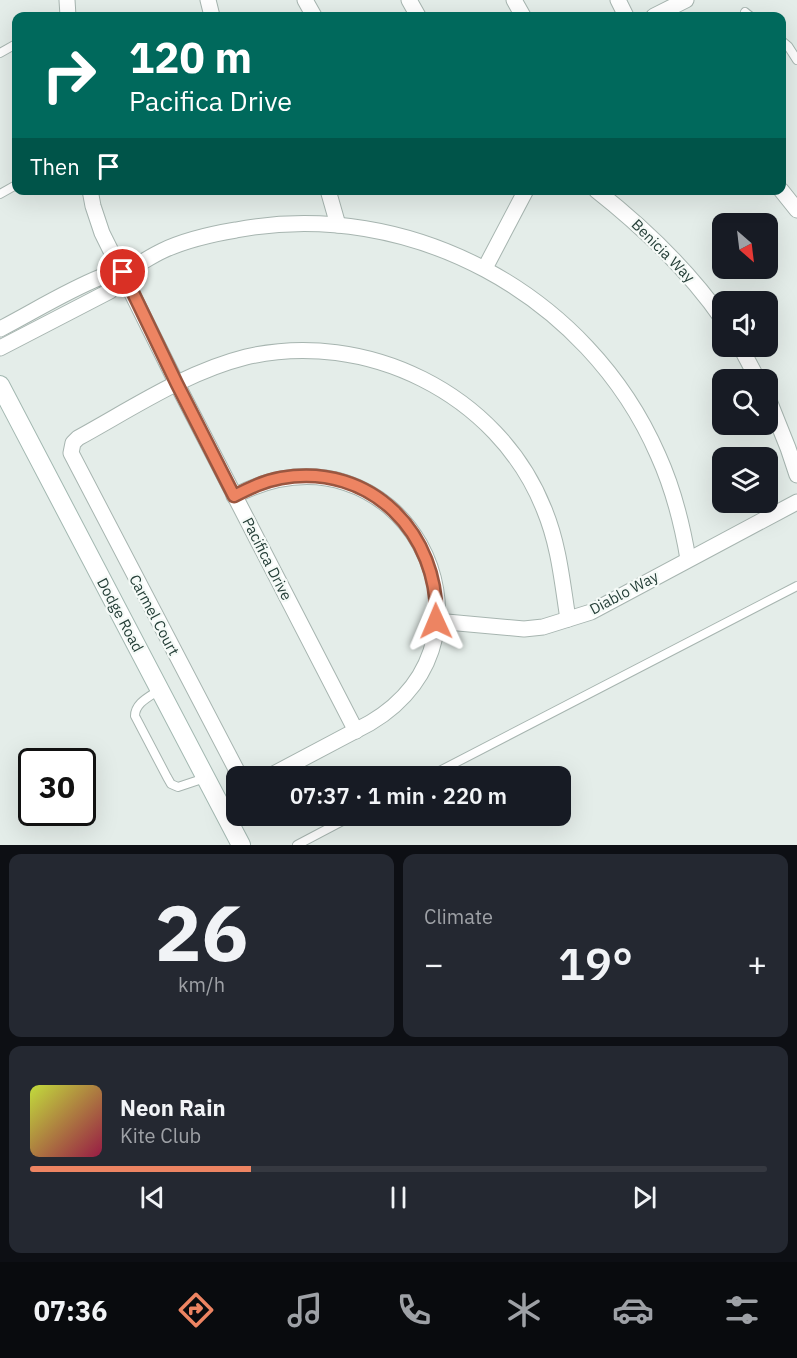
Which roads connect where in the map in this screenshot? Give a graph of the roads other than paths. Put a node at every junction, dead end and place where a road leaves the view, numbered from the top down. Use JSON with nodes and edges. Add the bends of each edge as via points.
{"nodes":[{"id":1,"x":686,"y":0,"type":"edge"},
{"id":2,"x":662,"y":12,"type":"edge"},
{"id":3,"x":786,"y":45,"type":"edge"},
{"id":4,"x":797,"y":60,"type":"edge"},
{"id":5,"x":91,"y":195,"type":"edge"},
{"id":6,"x":329,"y":195,"type":"edge"},
{"id":7,"x":523,"y":195,"type":"edge"},
{"id":8,"x":602,"y":195,"type":"edge"},
{"id":9,"x":785,"y":195,"type":"edge"},
{"id":10,"x":797,"y":210,"type":"edge"},
{"id":11,"x":338,"y":225,"type":"junction"},
{"id":12,"x":485,"y":268,"type":"junction"},
{"id":13,"x":123,"y":272,"type":"junction"},
{"id":14,"x":55,"y":300,"type":"junction"},
{"id":15,"x":712,"y":305,"type":"edge"},
{"id":16,"x":63,"y":315,"type":"junction"},
{"id":17,"x":0,"y":329,"type":"edge"},
{"id":18,"x":0,"y":348,"type":"edge"},
{"id":19,"x":177,"y":384,"type":"junction"},
{"id":20,"x":0,"y":385,"type":"edge"},
{"id":21,"x":778,"y":423,"type":"edge"},
{"id":22,"x":797,"y":475,"type":"edge"},
{"id":23,"x":234,"y":496,"type":"junction"},
{"id":24,"x":797,"y":502,"type":"edge"},
{"id":25,"x":688,"y":559,"type":"junction"},
{"id":26,"x":797,"y":586,"type":"edge"},
{"id":27,"x":568,"y":619,"type":"junction"},
{"id":28,"x":436,"y":621,"type":"junction"},
{"id":29,"x":159,"y":690,"type":"junction"},
{"id":30,"x":356,"y":731,"type":"junction"},
{"id":31,"x":236,"y":766,"type":"edge"},
{"id":32,"x":289,"y":766,"type":"edge"},
{"id":33,"x":449,"y":766,"type":"edge"},
{"id":34,"x":205,"y":778,"type":"junction"},
{"id":35,"x":333,"y":826,"type":"edge"},
{"id":36,"x":241,"y":845,"type":"edge"},
{"id":37,"x":297,"y":845,"type":"edge"}],
"edges":[{"from":1,"to":2,"type":"street"},
{"from":3,"to":4,"type":"lane"},
{"from":5,"to":13,"type":"street","name":"Pacifica Drive","via":[[102,233]]},
{"from":6,"to":11,"type":"street"},
{"from":7,"to":12,"type":"street"},
{"from":8,"to":15,"type":"street","name":"Benicia Way","via":[[662,246]]},
{"from":9,"to":10,"type":"street"},
{"from":11,"to":12,"type":"street","via":[[418,241]]},
{"from":11,"to":13,"type":"street","via":[[280,224],[237,229],[164,250]]},
{"from":12,"to":25,"type":"street","via":[[562,322],[619,385],[658,454],[672,492]]},
{"from":13,"to":14,"type":"street","via":[[102,276]]},
{"from":13,"to":16,"type":"street","via":[[110,291]]},
{"from":13,"to":19,"type":"street","name":"Pacifica Drive"},
{"from":14,"to":16,"type":"street"},
{"from":14,"to":17,"type":"street"},
{"from":16,"to":18,"type":"street"},
{"from":19,"to":23,"type":"street","name":"Pacifica Drive"},
{"from":19,"to":27,"type":"street","via":[[246,357],[309,350],[377,360],[440,388],[492,429],[530,480],[555,541]]},
{"from":19,"to":31,"type":"street","name":"Carmel Court","via":[[78,438],[71,453]]},
{"from":20,"to":29,"type":"street","name":"Dodge Road"},
{"from":21,"to":22,"type":"street"},
{"from":23,"to":28,"type":"street","via":[[260,483],[302,476],[352,484],[372,494],[399,516],[421,544],[436,589]]},
{"from":23,"to":30,"type":"street","name":"Pacifica Drive"},
{"from":24,"to":25,"type":"street","name":"Diablo Way"},
{"from":25,"to":27,"type":"street","name":"Diablo Way","via":[[591,612]]},
{"from":26,"to":33,"type":"lane"},
{"from":27,"to":28,"type":"street","name":"Diablo Way","via":[[524,629]]},
{"from":28,"to":30,"type":"street","via":[[429,653],[414,683],[384,715]]},
{"from":29,"to":34,"type":"street","name":"Dodge Road"},
{"from":29,"to":34,"type":"lane","via":[[139,704],[135,716],[171,784],[178,788]]},
{"from":30,"to":32,"type":"street"},
{"from":34,"to":36,"type":"street","name":"Dodge Road"},
{"from":35,"to":37,"type":"lane"}]}
